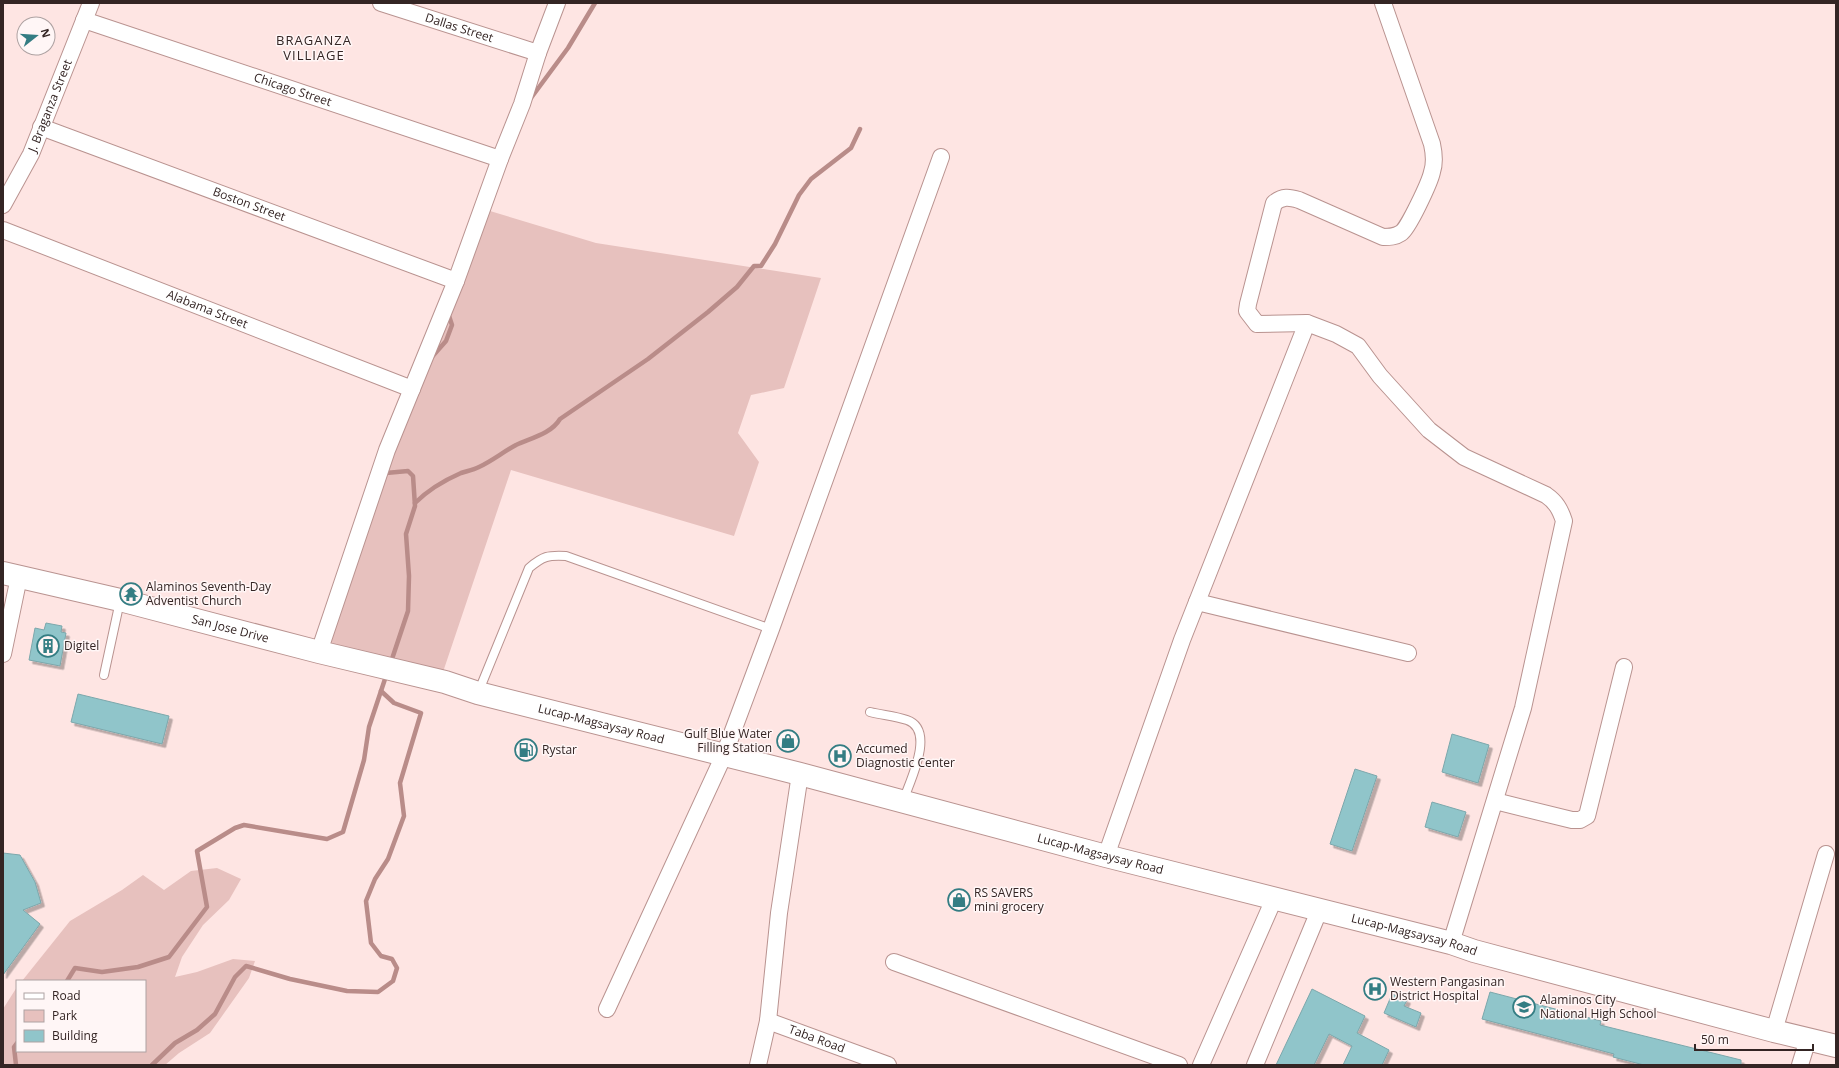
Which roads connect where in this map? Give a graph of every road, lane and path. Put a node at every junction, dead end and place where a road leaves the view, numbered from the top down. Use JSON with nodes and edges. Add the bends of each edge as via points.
{"nodes":[{"id":1,"x":91,"y":3,"type":"edge"},
{"id":2,"x":381,"y":3,"type":"edge"},
{"id":3,"x":557,"y":3,"type":"edge"},
{"id":4,"x":1382,"y":3,"type":"edge"},
{"id":5,"x":84,"y":20,"type":"junction"},
{"id":6,"x":538,"y":53,"type":"junction"},
{"id":7,"x":41,"y":127,"type":"junction"},
{"id":8,"x":941,"y":156,"type":"dead end"},
{"id":9,"x":500,"y":158,"type":"junction"},
{"id":10,"x":3,"y":205,"type":"edge"},
{"id":11,"x":3,"y":230,"type":"edge"},
{"id":12,"x":456,"y":281,"type":"junction"},
{"id":13,"x":1307,"y":323,"type":"junction"},
{"id":14,"x":412,"y":389,"type":"junction"},
{"id":15,"x":11,"y":575,"type":"edge"},
{"id":16,"x":120,"y":600,"type":"junction"},
{"id":17,"x":1197,"y":602,"type":"junction"},
{"id":18,"x":771,"y":629,"type":"junction"},
{"id":19,"x":319,"y":652,"type":"junction"},
{"id":20,"x":1408,"y":653,"type":"dead end"},
{"id":21,"x":3,"y":654,"type":"edge"},
{"id":22,"x":364,"y":663,"type":"joint"},
{"id":23,"x":1624,"y":667,"type":"dead end"},
{"id":24,"x":104,"y":675,"type":"dead end"},
{"id":25,"x":478,"y":693,"type":"junction"},
{"id":26,"x":870,"y":712,"type":"dead end"},
{"id":27,"x":724,"y":756,"type":"junction"},
{"id":28,"x":800,"y":774,"type":"junction"},
{"id":29,"x":903,"y":801,"type":"junction"},
{"id":30,"x":1495,"y":801,"type":"junction"},
{"id":31,"x":1826,"y":854,"type":"dead end"},
{"id":32,"x":1106,"y":856,"type":"junction"},
{"id":33,"x":1274,"y":899,"type":"junction"},
{"id":34,"x":1319,"y":911,"type":"junction"},
{"id":35,"x":1452,"y":943,"type":"junction"},
{"id":36,"x":894,"y":962,"type":"dead end"},
{"id":37,"x":607,"y":1009,"type":"dead end"},
{"id":38,"x":768,"y":1020,"type":"junction"},
{"id":39,"x":1774,"y":1031,"type":"junction"},
{"id":40,"x":1808,"y":1039,"type":"junction"},
{"id":41,"x":1836,"y":1046,"type":"edge"},
{"id":42,"x":758,"y":1065,"type":"edge"},
{"id":43,"x":888,"y":1065,"type":"edge"},
{"id":44,"x":1179,"y":1065,"type":"edge"},
{"id":45,"x":1201,"y":1065,"type":"edge"},
{"id":46,"x":1255,"y":1065,"type":"edge"},
{"id":47,"x":1800,"y":1065,"type":"edge"}],
"edges":[{"from":1,"to":5,"type":"street","name":"J. Braganza Street"},
{"from":2,"to":6,"type":"street","name":"Dallas Street"},
{"from":3,"to":6,"type":"street"},
{"from":4,"to":13,"type":"street","via":[[1432,144],[1432,172],[1412,218],[1402,233],[1392,237],[1383,237],[1288,196],[1274,203],[1248,311],[1257,324]]},
{"from":5,"to":7,"type":"street","name":"J. Braganza Street"},
{"from":5,"to":9,"type":"street","name":"Chicago Street"},
{"from":6,"to":9,"type":"street","via":[[522,104]]},
{"from":7,"to":10,"type":"street","name":"J. Braganza Street","via":[[31,154]]},
{"from":7,"to":12,"type":"street","name":"Boston Street"},
{"from":8,"to":18,"type":"street"},
{"from":9,"to":12,"type":"street"},
{"from":11,"to":14,"type":"street","name":"Alabama Street"},
{"from":12,"to":14,"type":"street"},
{"from":13,"to":17,"type":"street"},
{"from":13,"to":30,"type":"street","via":[[1358,346],[1380,376],[1429,430],[1464,457],[1546,495],[1561,511],[1564,521],[1523,708]]},
{"from":14,"to":19,"type":"street","via":[[387,450]]},
{"from":15,"to":16,"type":"street","name":"San Jose Drive"},
{"from":15,"to":21,"type":"street"},
{"from":16,"to":19,"type":"street","name":"San Jose Drive"},
{"from":16,"to":24,"type":"lane"},
{"from":17,"to":20,"type":"street"},
{"from":17,"to":32,"type":"street"},
{"from":18,"to":25,"type":"lane","via":[[566,556],[549,555],[530,568]]},
{"from":18,"to":27,"type":"street"},
{"from":19,"to":22,"type":"street","name":"San Jose Drive"},
{"from":22,"to":25,"type":"street","name":"Lucap-Magsaysay Road","via":[[445,682]]},
{"from":23,"to":30,"type":"street","via":[[1587,816],[1580,820],[1572,820]]},
{"from":25,"to":27,"type":"street","name":"Lucap-Magsaysay Road"},
{"from":26,"to":29,"type":"lane","via":[[907,720],[914,724],[921,734],[921,750]]},
{"from":27,"to":28,"type":"street","name":"Lucap-Magsaysay Road"},
{"from":27,"to":37,"type":"street"},
{"from":28,"to":29,"type":"street","name":"Lucap-Magsaysay Road"},
{"from":28,"to":38,"type":"street","via":[[779,913]]},
{"from":29,"to":32,"type":"street","name":"Lucap-Magsaysay Road"},
{"from":30,"to":35,"type":"street"},
{"from":31,"to":39,"type":"street"},
{"from":32,"to":33,"type":"street","name":"Lucap-Magsaysay Road"},
{"from":33,"to":34,"type":"street","name":"Lucap-Magsaysay Road"},
{"from":33,"to":45,"type":"street"},
{"from":34,"to":35,"type":"street","name":"Lucap-Magsaysay Road"},
{"from":34,"to":46,"type":"street"},
{"from":35,"to":39,"type":"street","name":"Lucap-Magsaysay Road","via":[[1481,953]]},
{"from":36,"to":44,"type":"street"},
{"from":38,"to":42,"type":"street"},
{"from":38,"to":43,"type":"street","name":"Taba Road"},
{"from":39,"to":40,"type":"street","name":"Lucap-Magsaysay Road"},
{"from":40,"to":41,"type":"street","name":"Lucap-Magsaysay Road"},
{"from":40,"to":47,"type":"street"}]}
